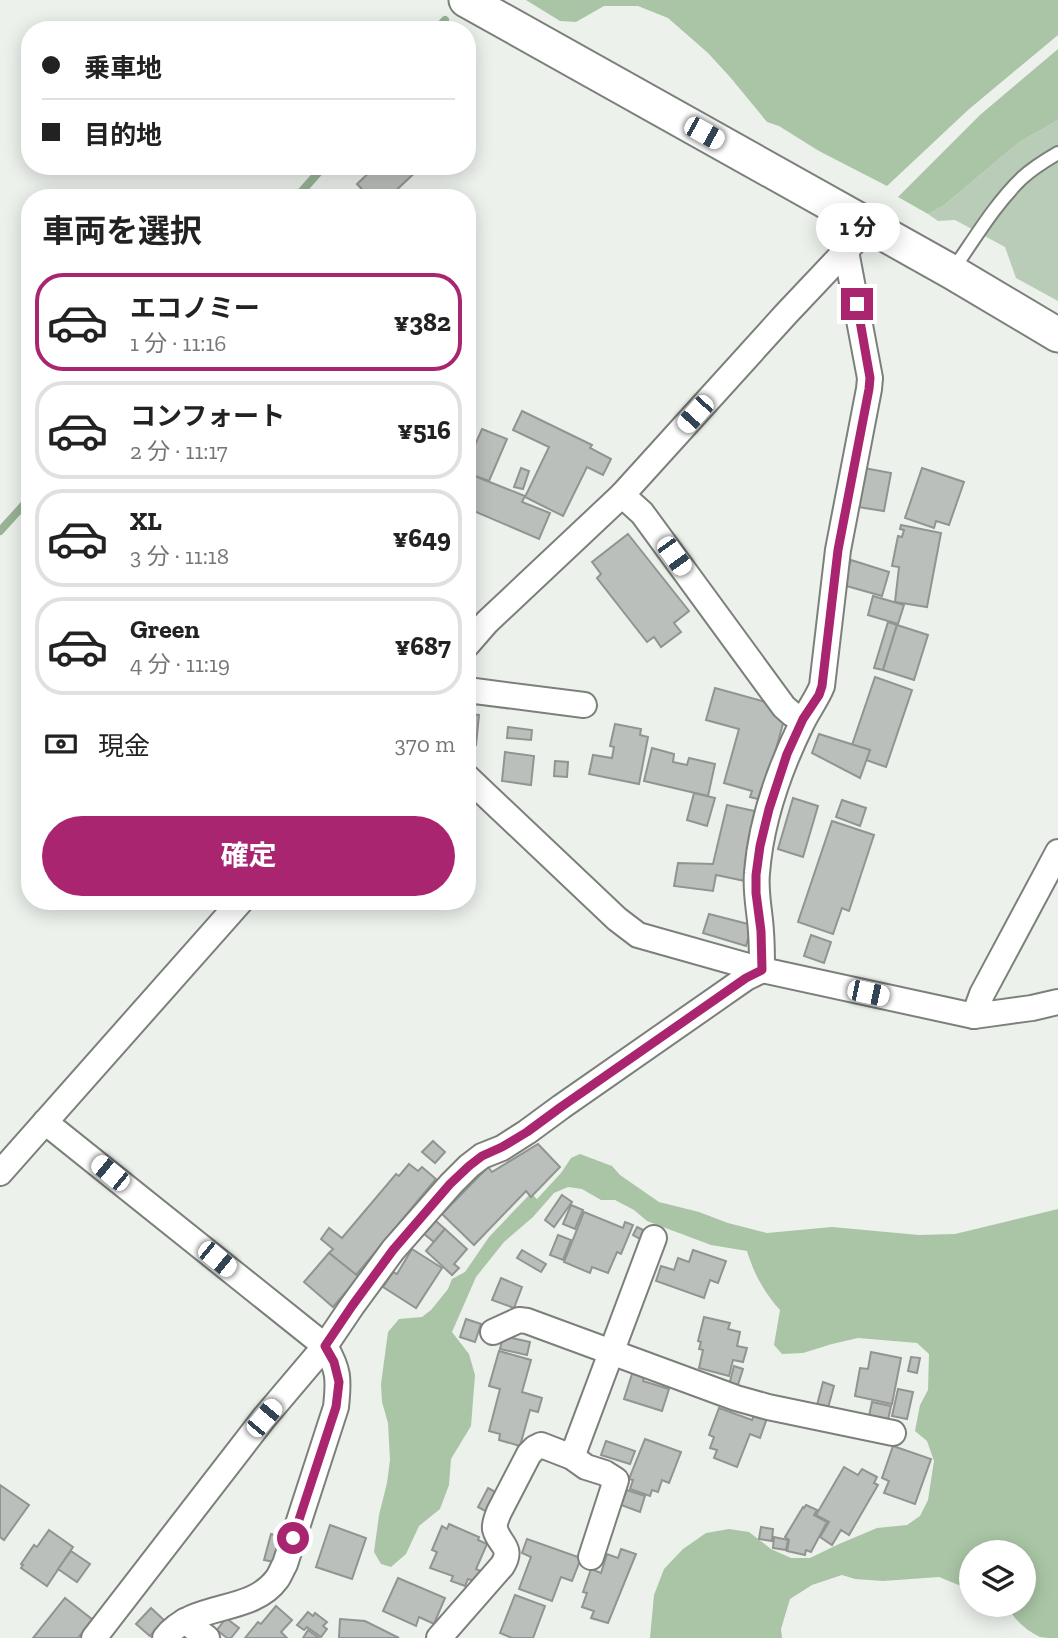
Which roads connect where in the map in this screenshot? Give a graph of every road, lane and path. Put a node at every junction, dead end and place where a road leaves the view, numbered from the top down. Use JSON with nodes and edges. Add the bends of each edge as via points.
{"nodes":[{"id":1,"x":466,"y":0,"type":"edge"},
{"id":2,"x":1058,"y":153,"type":"edge"},
{"id":3,"x":870,"y":226,"type":"junction"},
{"id":4,"x":846,"y":251,"type":"junction"},
{"id":5,"x":952,"y":272,"type":"junction"},
{"id":6,"x":1058,"y":335,"type":"edge"},
{"id":7,"x":622,"y":495,"type":"junction"},
{"id":8,"x":476,"y":635,"type":"edge"},
{"id":9,"x":476,"y":691,"type":"edge"},
{"id":10,"x":584,"y":705,"type":"dead end"},
{"id":11,"x":803,"y":719,"type":"junction"},
{"id":12,"x":476,"y":785,"type":"edge"},
{"id":13,"x":1058,"y":852,"type":"edge"},
{"id":14,"x":233,"y":910,"type":"edge"},
{"id":15,"x":762,"y":970,"type":"junction"},
{"id":16,"x":1058,"y":1002,"type":"edge"},
{"id":17,"x":974,"y":1016,"type":"junction"},
{"id":18,"x":45,"y":1122,"type":"junction"},
{"id":19,"x":0,"y":1173,"type":"edge"},
{"id":20,"x":654,"y":1238,"type":"dead end"},
{"id":21,"x":493,"y":1332,"type":"dead end"},
{"id":22,"x":325,"y":1346,"type":"junction"},
{"id":23,"x":612,"y":1352,"type":"junction"},
{"id":24,"x":893,"y":1433,"type":"dead end"},
{"id":25,"x":572,"y":1457,"type":"junction"},
{"id":26,"x":591,"y":1557,"type":"dead end"},
{"id":27,"x":185,"y":1620,"type":"junction"},
{"id":28,"x":94,"y":1638,"type":"edge"},
{"id":29,"x":165,"y":1638,"type":"edge"},
{"id":30,"x":207,"y":1638,"type":"edge"},
{"id":31,"x":439,"y":1638,"type":"edge"}],
"edges":[{"from":1,"to":3,"type":"main road"},
{"from":2,"to":5,"type":"lane","via":[[1022,178]]},
{"from":3,"to":4,"type":"street"},
{"from":3,"to":5,"type":"main road"},
{"from":4,"to":7,"type":"street"},
{"from":4,"to":11,"type":"street","via":[[869,389],[838,550],[822,686]]},
{"from":5,"to":6,"type":"main road"},
{"from":7,"to":8,"type":"street"},
{"from":7,"to":11,"type":"street","via":[[642,513],[784,707]]},
{"from":9,"to":10,"type":"street"},
{"from":11,"to":15,"type":"street","via":[[787,754],[760,846],[756,893]]},
{"from":12,"to":15,"type":"street","via":[[638,935]]},
{"from":13,"to":17,"type":"street"},
{"from":14,"to":18,"type":"street"},
{"from":15,"to":17,"type":"street"},
{"from":15,"to":22,"type":"street","via":[[527,1132],[469,1166],[393,1250]]},
{"from":16,"to":17,"type":"street"},
{"from":18,"to":19,"type":"street"},
{"from":18,"to":22,"type":"street"},
{"from":20,"to":23,"type":"street"},
{"from":21,"to":23,"type":"street","via":[[527,1321]]},
{"from":22,"to":27,"type":"street","via":[[339,1382],[336,1407],[285,1564],[268,1589],[249,1600]]},
{"from":22,"to":28,"type":"street"},
{"from":23,"to":24,"type":"street","via":[[736,1398]]},
{"from":23,"to":25,"type":"street"},
{"from":25,"to":26,"type":"street","via":[[616,1480]]},
{"from":25,"to":31,"type":"street","via":[[541,1445],[529,1454],[495,1522],[507,1558]]},
{"from":27,"to":29,"type":"street"},
{"from":27,"to":30,"type":"street"}]}
